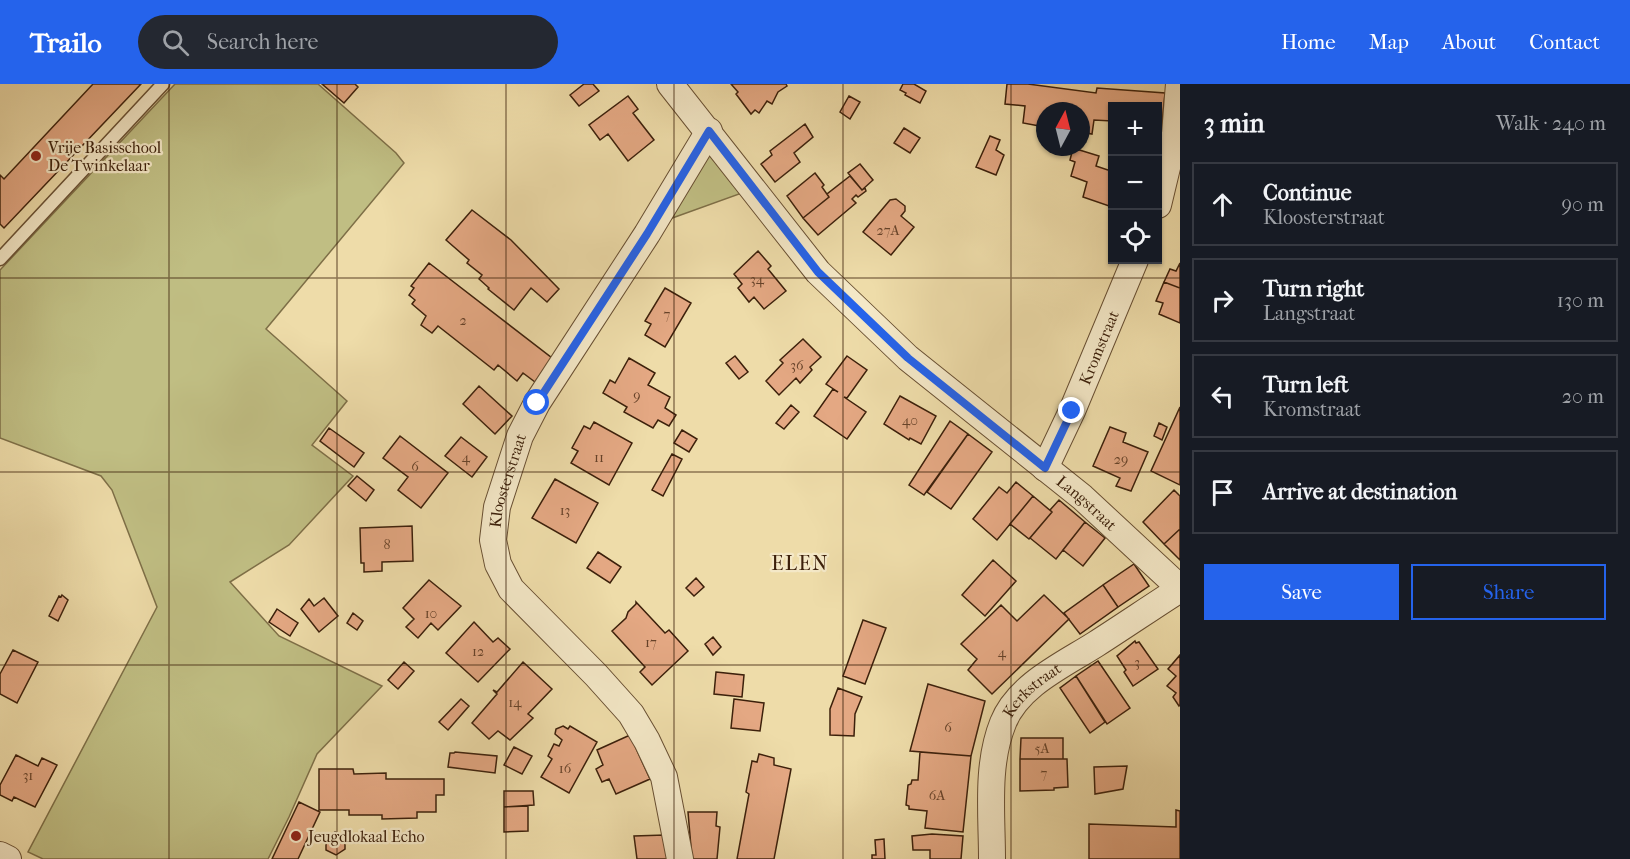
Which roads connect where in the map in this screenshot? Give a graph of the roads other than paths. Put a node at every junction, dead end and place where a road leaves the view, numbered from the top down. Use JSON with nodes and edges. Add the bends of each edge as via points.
{"nodes":[{"id":1,"x":163,"y":84,"type":"edge"},
{"id":2,"x":670,"y":84,"type":"edge"},
{"id":3,"x":1179,"y":84,"type":"edge"},
{"id":4,"x":709,"y":131,"type":"junction"},
{"id":5,"x":1178,"y":134,"type":"edge"},
{"id":6,"x":1162,"y":191,"type":"edge"},
{"id":7,"x":22,"y":234,"type":"junction"},
{"id":8,"x":0,"y":241,"type":"edge"},
{"id":9,"x":0,"y":259,"type":"edge"},
{"id":10,"x":1133,"y":264,"type":"edge"},
{"id":11,"x":1045,"y":468,"type":"junction"},
{"id":12,"x":1180,"y":589,"type":"edge"},
{"id":13,"x":0,"y":855,"type":"edge"},
{"id":14,"x":8,"y":859,"type":"edge"},
{"id":15,"x":680,"y":859,"type":"edge"},
{"id":16,"x":992,"y":859,"type":"edge"}],
"edges":[{"from":1,"to":7,"type":"lane"},
{"from":2,"to":4,"type":"street","name":"Langstraat"},
{"from":3,"to":5,"type":"street"},
{"from":4,"to":11,"type":"street","name":"Langstraat","via":[[818,272],[908,358]]},
{"from":4,"to":15,"type":"street","name":"Kloosterstraat","via":[[537,403],[520,436],[500,497],[493,540],[498,564],[511,589],[631,714],[648,741],[664,777]]},
{"from":5,"to":6,"type":"street"},
{"from":7,"to":8,"type":"lane"},
{"from":7,"to":9,"type":"lane"},
{"from":10,"to":11,"type":"street","name":"Kromstraat"},
{"from":11,"to":12,"type":"street","name":"Langstraat","via":[[1082,497]]},
{"from":12,"to":16,"type":"street","name":"Kerkstraat","via":[[1035,684],[1013,706],[996,743]]},
{"from":13,"to":14,"type":"street"}]}
